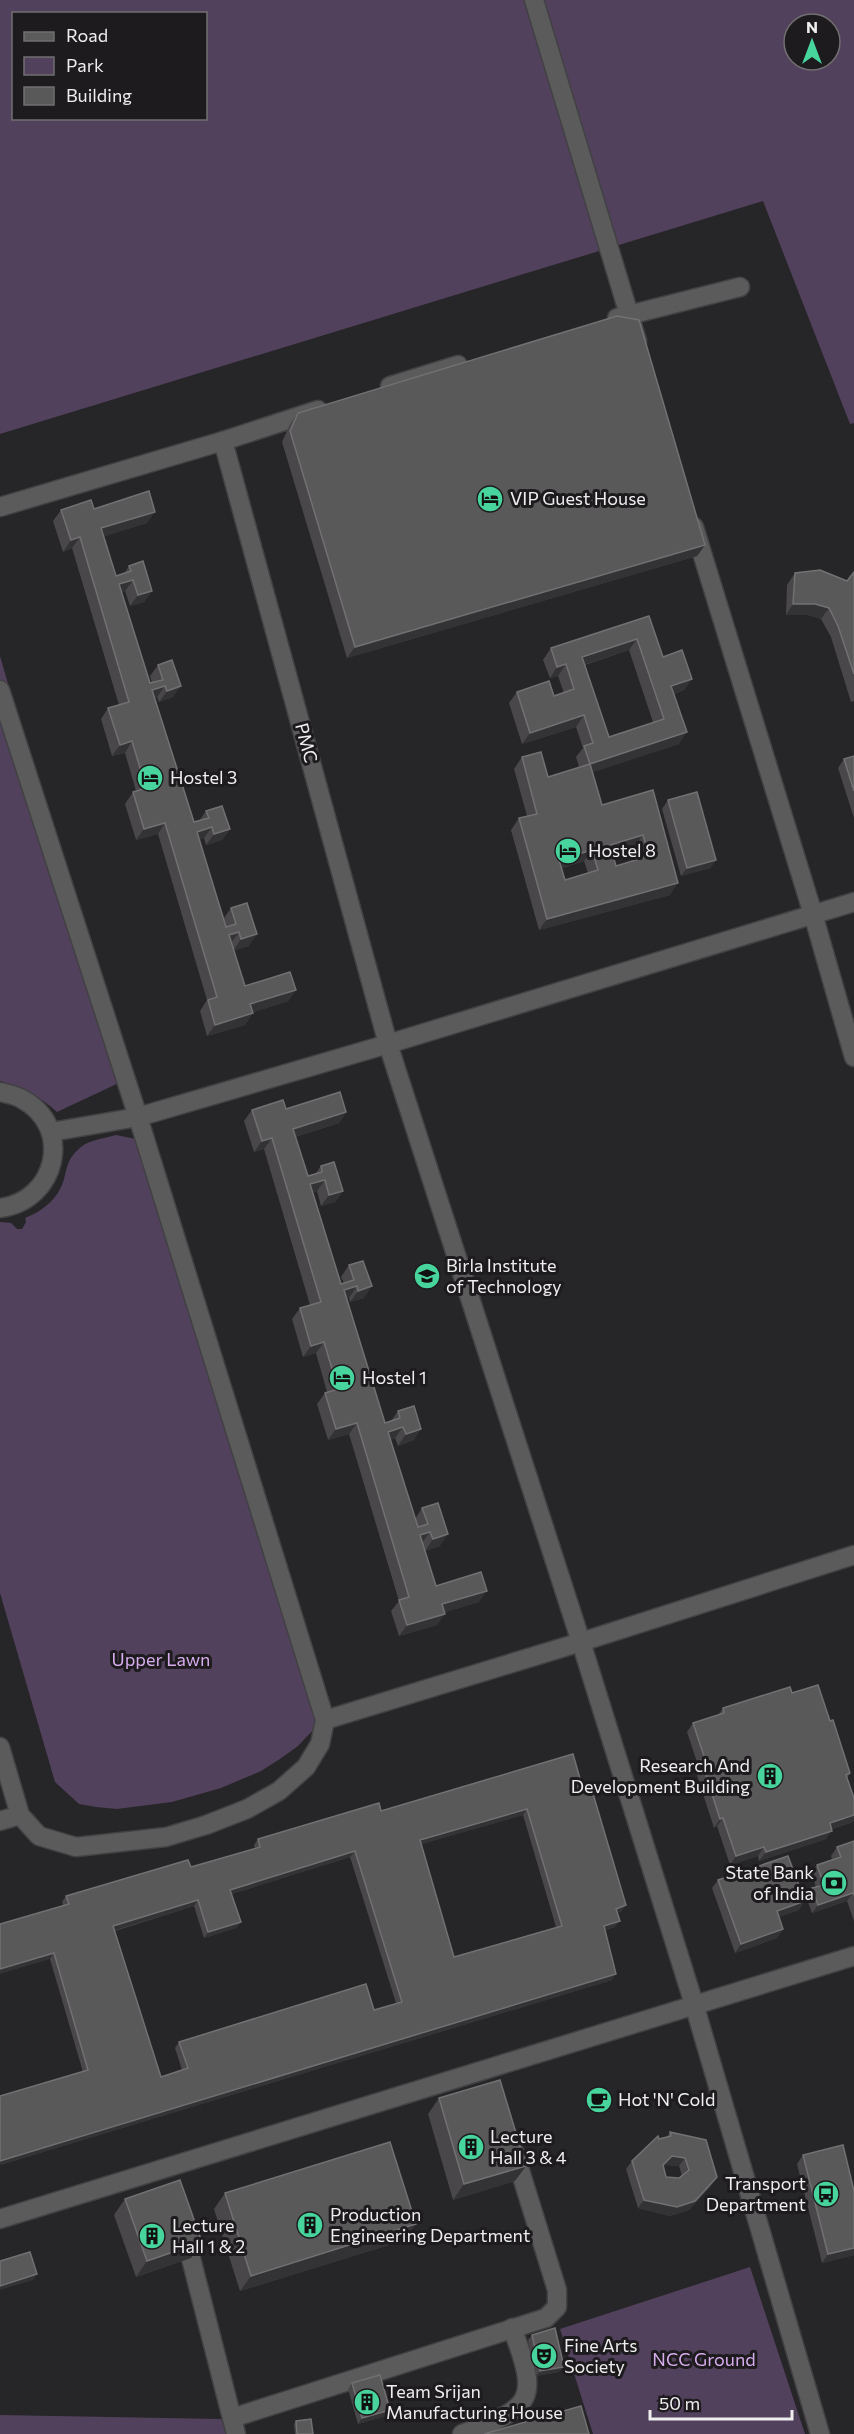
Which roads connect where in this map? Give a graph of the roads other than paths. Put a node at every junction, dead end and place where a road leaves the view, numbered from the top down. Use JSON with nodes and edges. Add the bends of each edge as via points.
{"nodes":[{"id":1,"x":534,"y":0,"type":"edge"},
{"id":2,"x":740,"y":287,"type":"dead end"},
{"id":3,"x":629,"y":315,"type":"junction"},
{"id":4,"x":596,"y":325,"type":"edge"},
{"id":5,"x":475,"y":360,"type":"edge"},
{"id":6,"x":643,"y":360,"type":"edge"},
{"id":7,"x":376,"y":390,"type":"edge"},
{"id":8,"x":333,"y":405,"type":"edge"},
{"id":9,"x":224,"y":441,"type":"junction"},
{"id":10,"x":0,"y":507,"type":"edge"},
{"id":11,"x":688,"y":507,"type":"edge"},
{"id":12,"x":0,"y":690,"type":"edge"},
{"id":13,"x":854,"y":902,"type":"edge"},
{"id":14,"x":813,"y":914,"type":"junction"},
{"id":15,"x":388,"y":1044,"type":"junction"},
{"id":16,"x":854,"y":1057,"type":"edge"},
{"id":17,"x":0,"y":1092,"type":"edge"},
{"id":18,"x":138,"y":1117,"type":"junction"},
{"id":19,"x":51,"y":1132,"type":"junction"},
{"id":20,"x":0,"y":1208,"type":"edge"},
{"id":21,"x":854,"y":1555,"type":"edge"},
{"id":22,"x":581,"y":1642,"type":"junction"},
{"id":23,"x":325,"y":1720,"type":"junction"},
{"id":24,"x":0,"y":1747,"type":"edge"},
{"id":25,"x":20,"y":1815,"type":"junction"},
{"id":26,"x":0,"y":1821,"type":"edge"},
{"id":27,"x":854,"y":1956,"type":"edge"},
{"id":28,"x":694,"y":2004,"type":"junction"},
{"id":29,"x":509,"y":2136,"type":"edge"},
{"id":30,"x":180,"y":2214,"type":"edge"},
{"id":31,"x":0,"y":2219,"type":"edge"},
{"id":32,"x":512,"y":2328,"type":"junction"},
{"id":33,"x":234,"y":2426,"type":"edge"},
{"id":34,"x":462,"y":2434,"type":"edge"},
{"id":35,"x":820,"y":2434,"type":"edge"}],
"edges":[{"from":1,"to":3,"type":"street"},
{"from":2,"to":3,"type":"street"},
{"from":3,"to":4,"type":"street"},
{"from":3,"to":6,"type":"street"},
{"from":5,"to":7,"type":"street"},
{"from":8,"to":9,"type":"street"},
{"from":9,"to":10,"type":"street"},
{"from":9,"to":15,"type":"street","name":"PMC"},
{"from":11,"to":14,"type":"street"},
{"from":12,"to":18,"type":"street"},
{"from":13,"to":14,"type":"street"},
{"from":14,"to":15,"type":"street"},
{"from":14,"to":16,"type":"street"},
{"from":15,"to":18,"type":"street"},
{"from":15,"to":22,"type":"street","name":"PMC"},
{"from":17,"to":19,"type":"street","via":[[22,1098],[40,1112]]},
{"from":18,"to":19,"type":"street"},
{"from":18,"to":23,"type":"street"},
{"from":19,"to":20,"type":"street","via":[[54,1155],[48,1177],[34,1195],[14,1206]]},
{"from":21,"to":22,"type":"street"},
{"from":22,"to":23,"type":"street"},
{"from":22,"to":28,"type":"street","name":"PMC"},
{"from":23,"to":25,"type":"street","via":[[320,1744],[306,1767],[279,1791],[206,1826],[166,1837],[76,1847],[39,1836]]},
{"from":24,"to":25,"type":"street"},
{"from":25,"to":26,"type":"street"},
{"from":27,"to":28,"type":"street"},
{"from":28,"to":31,"type":"street","via":[[490,2075],[170,2175]]},
{"from":28,"to":35,"type":"street","name":"PMC"},
{"from":29,"to":32,"type":"street","via":[[557,2290],[556,2307],[546,2318]]},
{"from":30,"to":33,"type":"street"},
{"from":32,"to":33,"type":"street"},
{"from":32,"to":34,"type":"street","via":[[524,2360],[527,2397],[495,2421]]}]}
